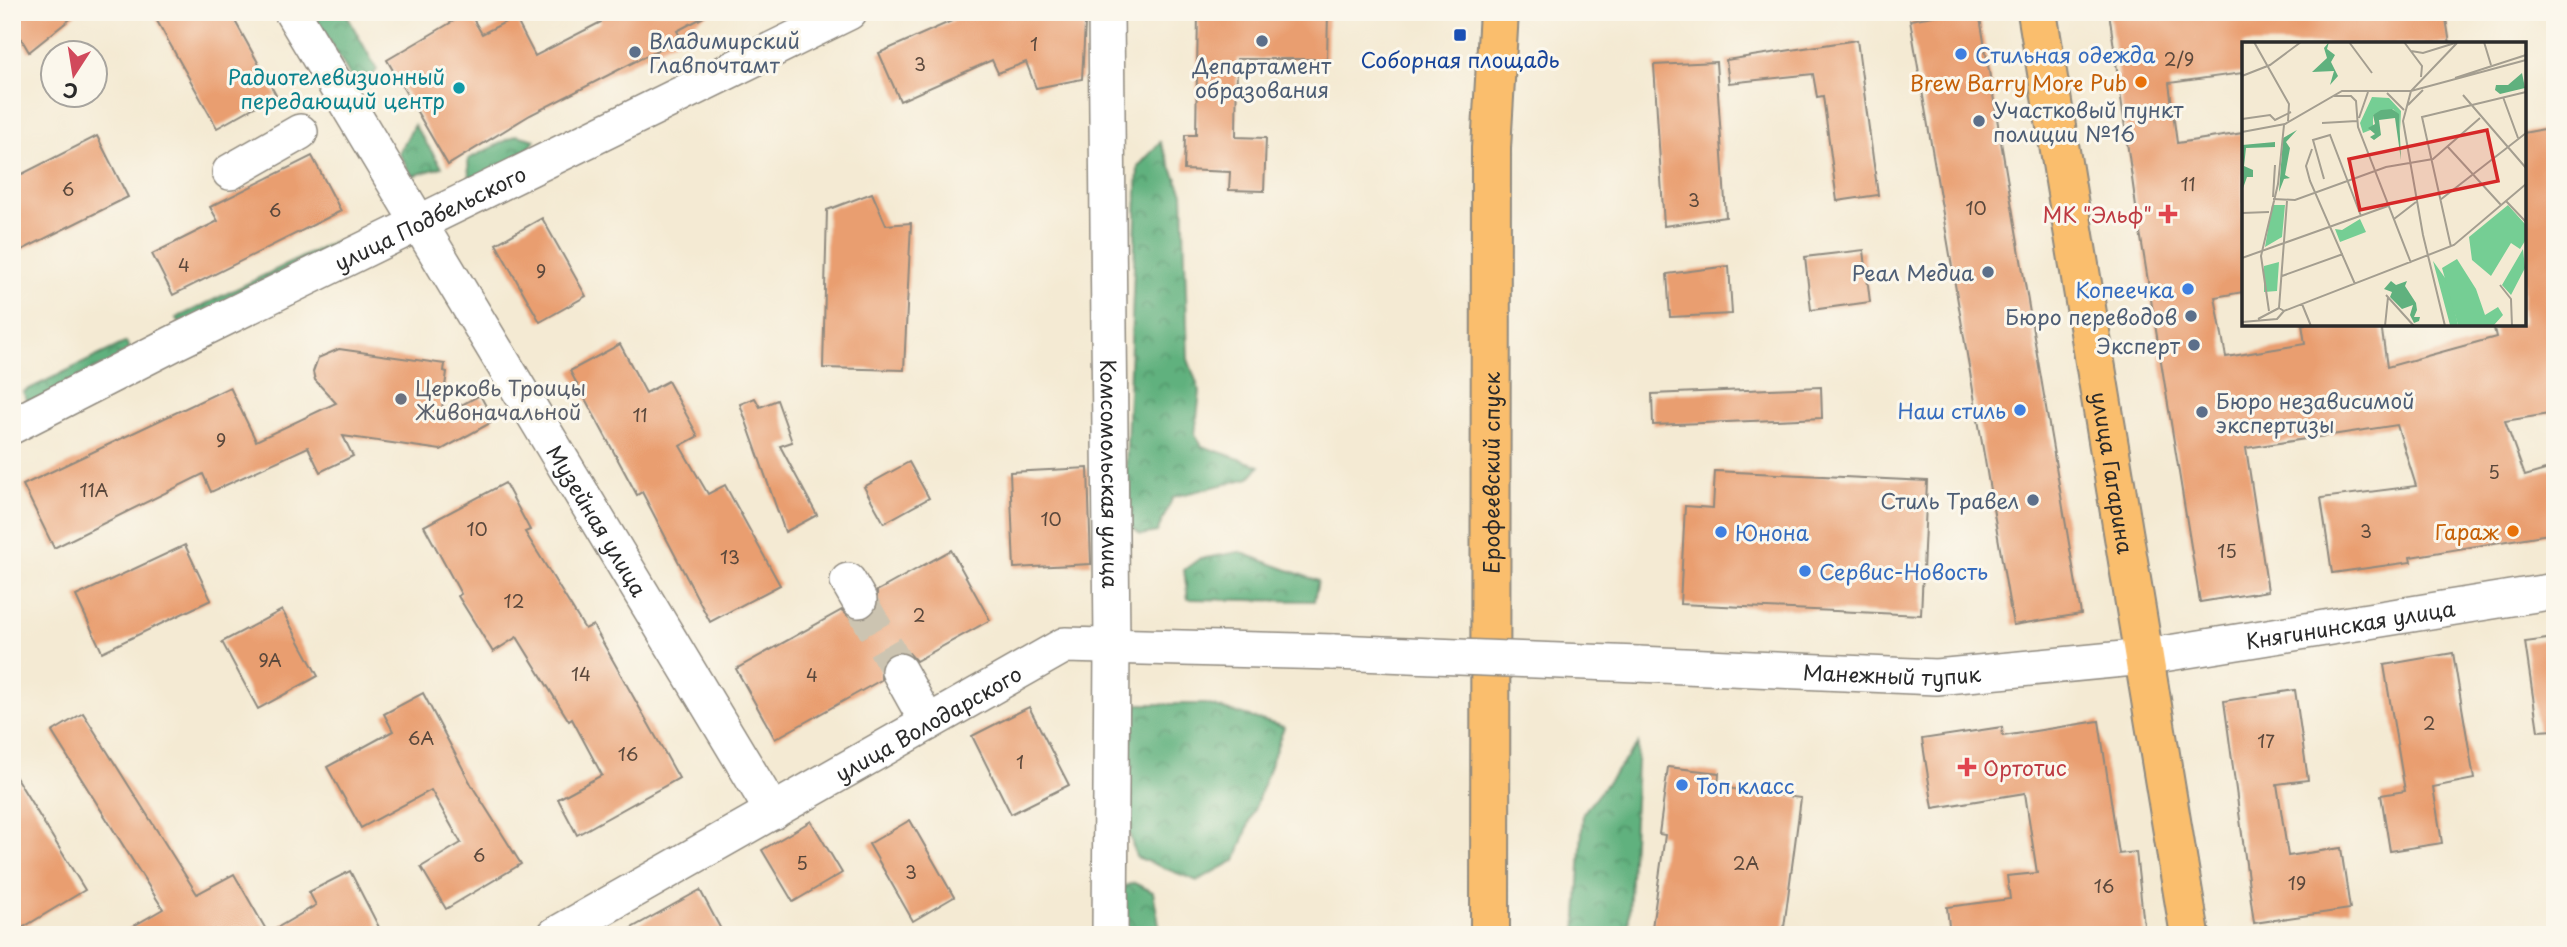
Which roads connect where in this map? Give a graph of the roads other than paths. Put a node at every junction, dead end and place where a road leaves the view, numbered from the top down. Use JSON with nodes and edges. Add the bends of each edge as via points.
{"nodes":[{"id":1,"x":292,"y":12,"type":"edge"},
{"id":2,"x":849,"y":12,"type":"edge"},
{"id":3,"x":1106,"y":12,"type":"edge"},
{"id":4,"x":1499,"y":12,"type":"edge"},
{"id":5,"x":2036,"y":12,"type":"edge"},
{"id":6,"x":300,"y":132,"type":"dead end"},
{"id":7,"x":230,"y":172,"type":"dead end"},
{"id":8,"x":419,"y":223,"type":"junction"},
{"id":9,"x":12,"y":426,"type":"edge"},
{"id":10,"x":2555,"y":591,"type":"edge"},
{"id":11,"x":1112,"y":644,"type":"junction"},
{"id":12,"x":1334,"y":652,"type":"joint"},
{"id":13,"x":2144,"y":657,"type":"junction"},
{"id":14,"x":899,"y":671,"type":"tunnel mouth"},
{"id":15,"x":928,"y":723,"type":"junction"},
{"id":16,"x":773,"y":812,"type":"junction"},
{"id":17,"x":555,"y":935,"type":"edge"},
{"id":18,"x":1110,"y":935,"type":"edge"},
{"id":19,"x":1490,"y":935,"type":"edge"},
{"id":20,"x":2190,"y":935,"type":"edge"}],
"edges":[{"from":1,"to":8,"type":"street","name":"Музейная улица"},
{"from":2,"to":8,"type":"street","name":"улица Подбельского"},
{"from":3,"to":11,"type":"street","name":"Комсомольская улица"},
{"from":4,"to":19,"type":"main road","name":"Ерофеевский спуск","via":[[1490,148]]},
{"from":5,"to":13,"type":"main road","name":"улица Гагарина"},
{"from":6,"to":7,"type":"street"},
{"from":8,"to":9,"type":"street","name":"улица Подбельского"},
{"from":8,"to":16,"type":"street","name":"Музейная улица"},
{"from":10,"to":13,"type":"street","name":"Княгининская улица"},
{"from":11,"to":12,"type":"street","name":"улица Володарского"},
{"from":11,"to":15,"type":"street","name":"улица Володарского","via":[[1065,645]]},
{"from":11,"to":18,"type":"street","name":"Комсомольская улица"},
{"from":12,"to":13,"type":"street","name":"Манежный тупик","bridge":true,"via":[[1936,677]]},
{"from":13,"to":20,"type":"main road","name":"улица Гагарина"},
{"from":14,"to":15,"type":"street"},
{"from":15,"to":16,"type":"street","name":"улица Володарского"},
{"from":16,"to":17,"type":"street","name":"улица Володарского"}]}
